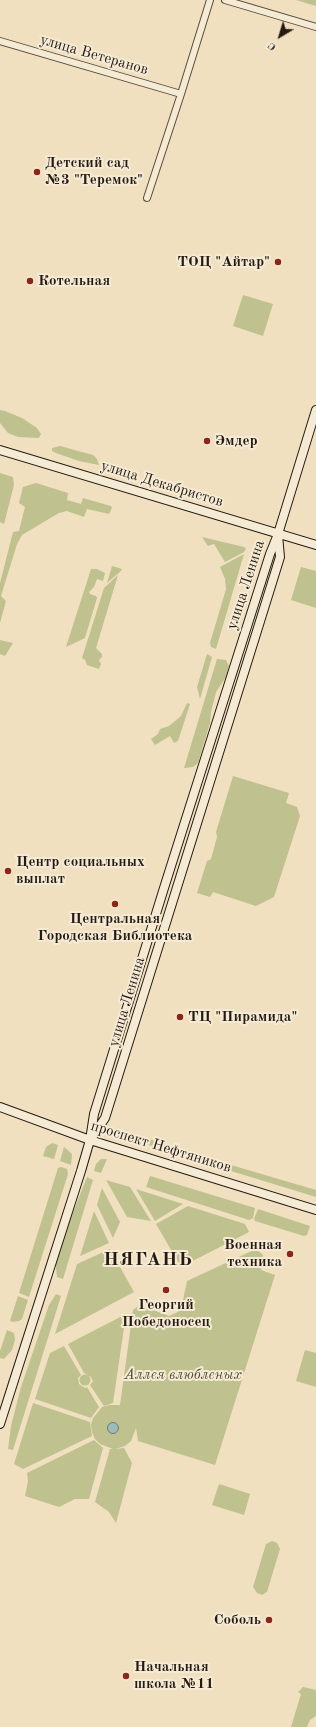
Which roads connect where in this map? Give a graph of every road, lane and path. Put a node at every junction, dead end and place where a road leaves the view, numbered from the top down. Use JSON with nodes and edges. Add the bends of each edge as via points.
{"nodes":[{"id":1,"x":210,"y":0,"type":"edge"},
{"id":2,"x":225,"y":0,"type":"edge"},
{"id":3,"x":316,"y":27,"type":"edge"},
{"id":4,"x":0,"y":41,"type":"edge"},
{"id":5,"x":181,"y":94,"type":"junction"},
{"id":6,"x":147,"y":198,"type":"dead end"},
{"id":7,"x":316,"y":410,"type":"edge"},
{"id":8,"x":0,"y":450,"type":"edge"},
{"id":9,"x":278,"y":534,"type":"junction"},
{"id":10,"x":316,"y":545,"type":"edge"},
{"id":11,"x":207,"y":757,"type":"junction"},
{"id":12,"x":217,"y":760,"type":"junction"},
{"id":13,"x":156,"y":917,"type":"junction"},
{"id":14,"x":166,"y":920,"type":"junction"},
{"id":15,"x":1,"y":1107,"type":"edge"},
{"id":16,"x":90,"y":1140,"type":"junction"},
{"id":17,"x":316,"y":1210,"type":"edge"},
{"id":18,"x":0,"y":1424,"type":"edge"}],
"edges":[{"from":1,"to":5,"type":"street"},
{"from":2,"to":3,"type":"street"},
{"from":4,"to":5,"type":"street","name":"улица Ветеранов"},
{"from":5,"to":6,"type":"street"},
{"from":7,"to":9,"type":"main road"},
{"from":8,"to":9,"type":"main road","name":"улица Декабристов"},
{"from":9,"to":10,"type":"main road","name":"улица Декабристов"},
{"from":9,"to":11,"type":"main road","name":"улица Ленина"},
{"from":9,"to":12,"type":"main road","name":"улица Ленина","via":[[280,557]]},
{"from":11,"to":12,"type":"main road"},
{"from":11,"to":13,"type":"main road","name":"улица Ленина"},
{"from":12,"to":14,"type":"main road","name":"улица Ленина"},
{"from":13,"to":14,"type":"main road"},
{"from":13,"to":16,"type":"main road","name":"улица Ленина","via":[[94,1114]]},
{"from":14,"to":16,"type":"main road","name":"улица Ленина","via":[[105,1118]]},
{"from":15,"to":16,"type":"main road","name":"проспект Нефтяников"},
{"from":16,"to":17,"type":"main road","name":"проспект Нефтяников"},
{"from":16,"to":18,"type":"main road","name":"улица Ленина"}]}
